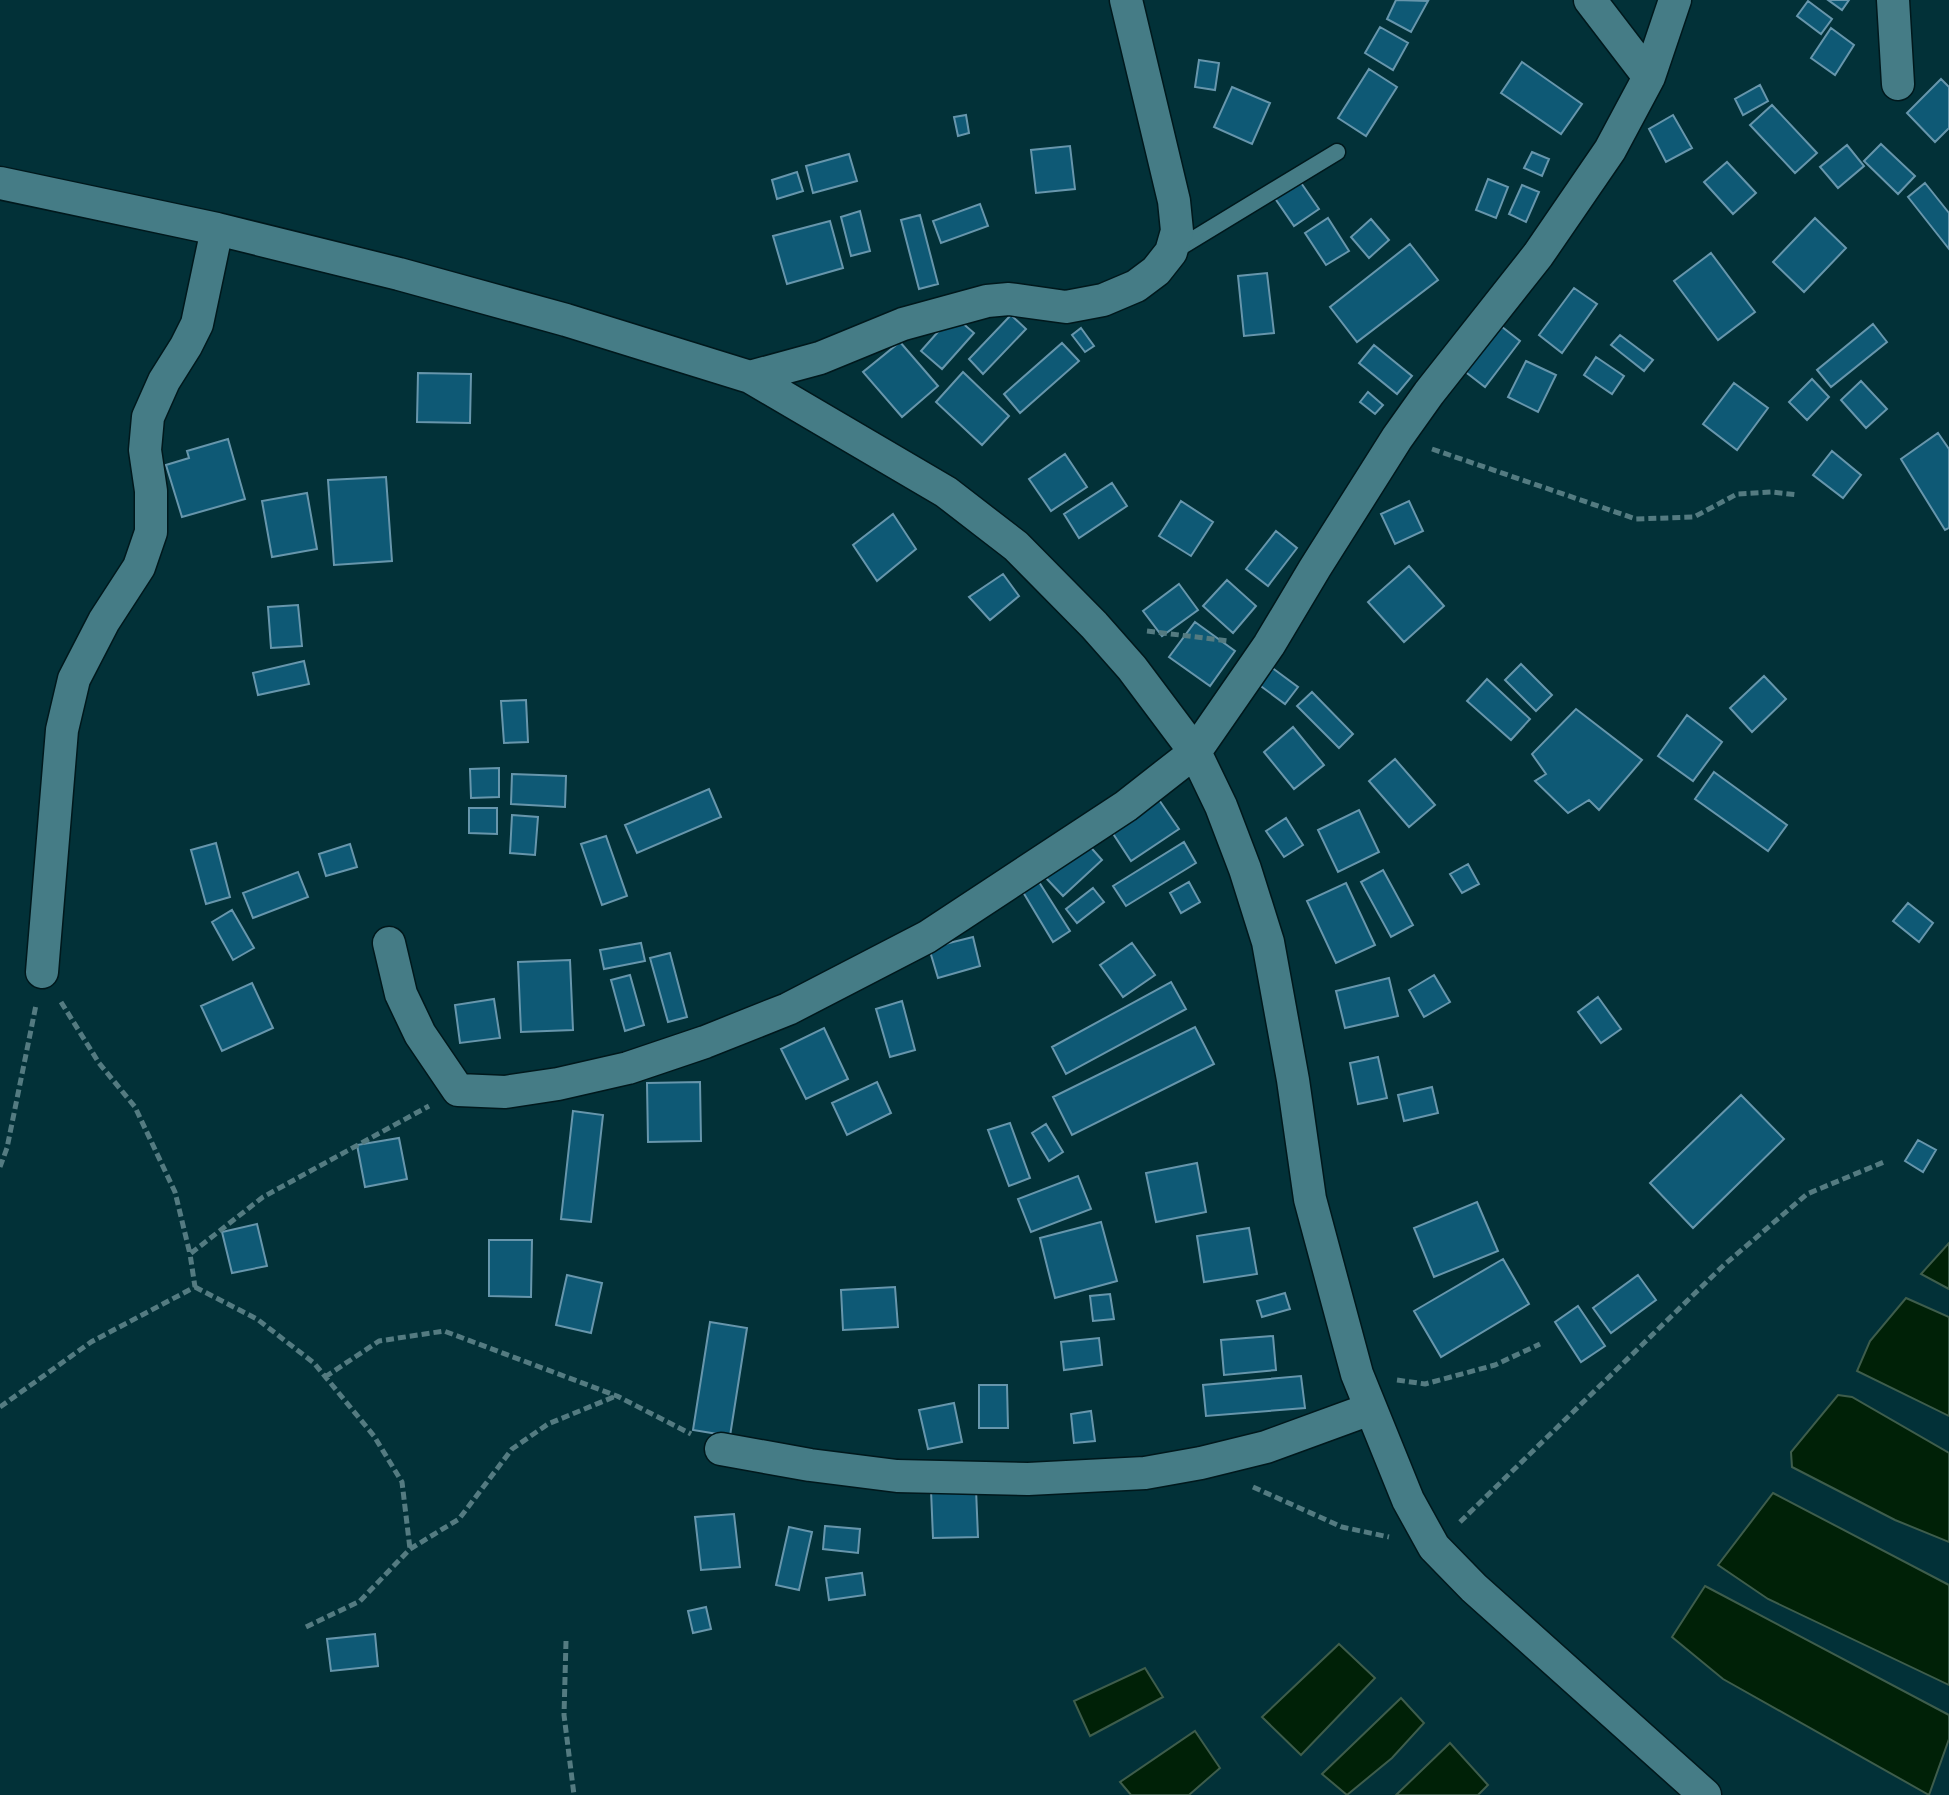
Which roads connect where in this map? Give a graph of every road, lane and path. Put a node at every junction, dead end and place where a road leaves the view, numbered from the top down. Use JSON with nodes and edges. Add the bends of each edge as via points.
{"nodes":[{"id":1,"x":1126,"y":0,"type":"edge"},
{"id":2,"x":1590,"y":0,"type":"edge"},
{"id":3,"x":1675,"y":0,"type":"edge"},
{"id":4,"x":1893,"y":0,"type":"edge"},
{"id":5,"x":1649,"y":77,"type":"junction"},
{"id":6,"x":1898,"y":84,"type":"dead end"},
{"id":7,"x":1337,"y":152,"type":"dead end"},
{"id":8,"x":0,"y":183,"type":"edge"},
{"id":9,"x":217,"y":229,"type":"junction"},
{"id":10,"x":1171,"y":252,"type":"junction"},
{"id":11,"x":750,"y":377,"type":"junction"},
{"id":12,"x":1397,"y":438,"type":"junction"},
{"id":13,"x":1798,"y":495,"type":"dead end"},
{"id":14,"x":1094,"y":625,"type":"junction"},
{"id":15,"x":1269,"y":645,"type":"junction"},
{"id":16,"x":1195,"y":752,"type":"junction"},
{"id":17,"x":389,"y":943,"type":"dead end"},
{"id":18,"x":42,"y":972,"type":"junction"},
{"id":19,"x":458,"y":1090,"type":"junction"},
{"id":20,"x":1884,"y":1162,"type":"dead end"},
{"id":21,"x":0,"y":1167,"type":"edge"},
{"id":22,"x":190,"y":1254,"type":"junction"},
{"id":23,"x":195,"y":1287,"type":"junction"},
{"id":24,"x":1540,"y":1344,"type":"dead end"},
{"id":25,"x":1357,"y":1374,"type":"junction"},
{"id":26,"x":325,"y":1377,"type":"junction"},
{"id":27,"x":617,"y":1396,"type":"junction"},
{"id":28,"x":0,"y":1407,"type":"edge"},
{"id":29,"x":1370,"y":1409,"type":"junction"},
{"id":30,"x":721,"y":1449,"type":"joint"},
{"id":31,"x":1201,"y":1463,"type":"junction"},
{"id":32,"x":1434,"y":1547,"type":"junction"},
{"id":33,"x":410,"y":1549,"type":"junction"},
{"id":34,"x":306,"y":1627,"type":"dead end"},
{"id":35,"x":566,"y":1641,"type":"dead end"},
{"id":36,"x":574,"y":1795,"type":"edge"},
{"id":37,"x":1705,"y":1795,"type":"edge"}],
"edges":[{"from":1,"to":10,"type":"street","via":[[1174,201],[1177,231]]},
{"from":2,"to":5,"type":"street"},
{"from":3,"to":5,"type":"street"},
{"from":4,"to":6,"type":"street"},
{"from":5,"to":12,"type":"street","via":[[1610,150],[1538,255]]},
{"from":7,"to":10,"type":"lane"},
{"from":8,"to":9,"type":"street"},
{"from":9,"to":11,"type":"street","via":[[566,320]]},
{"from":9,"to":18,"type":"street","via":[[197,324],[148,417],[151,532],[139,567],[74,679],[62,730]]},
{"from":10,"to":11,"type":"street","via":[[1136,286],[1103,300],[1066,307],[1009,299],[975,304]]},
{"from":11,"to":14,"type":"street","via":[[946,492],[1016,546]]},
{"from":12,"to":13,"type":"path","via":[[1636,519],[1694,517],[1737,494]]},
{"from":12,"to":15,"type":"street"},
{"from":14,"to":15,"type":"path"},
{"from":14,"to":16,"type":"street"},
{"from":15,"to":16,"type":"street"},
{"from":16,"to":19,"type":"street","via":[[1126,806],[927,937],[788,1009],[628,1068],[505,1092]]},
{"from":16,"to":25,"type":"street","via":[[1221,806],[1268,942],[1310,1199]]},
{"from":17,"to":19,"type":"street","via":[[401,994],[420,1034]]},
{"from":18,"to":21,"type":"path"},
{"from":18,"to":22,"type":"path","via":[[99,1063],[135,1107],[175,1192]]},
{"from":19,"to":22,"type":"path","via":[[263,1197]]},
{"from":20,"to":32,"type":"path","via":[[1807,1194],[1713,1276]]},
{"from":22,"to":23,"type":"path"},
{"from":23,"to":26,"type":"path","via":[[257,1319]]},
{"from":23,"to":28,"type":"path","via":[[91,1342]]},
{"from":24,"to":25,"type":"path","via":[[1495,1365],[1425,1384]]},
{"from":25,"to":29,"type":"street"},
{"from":26,"to":27,"type":"path","via":[[379,1341],[444,1331]]},
{"from":26,"to":33,"type":"path","via":[[374,1436],[402,1482]]},
{"from":27,"to":30,"type":"path"},
{"from":27,"to":33,"type":"path","via":[[548,1424],[512,1449],[459,1519]]},
{"from":29,"to":31,"type":"street","via":[[1266,1447]]},
{"from":29,"to":32,"type":"street"},
{"from":30,"to":31,"type":"street","via":[[897,1476],[1028,1479],[1145,1473]]},
{"from":31,"to":32,"type":"path","via":[[1342,1527]]},
{"from":32,"to":37,"type":"street"},
{"from":33,"to":34,"type":"path","via":[[360,1601]]},
{"from":35,"to":36,"type":"path","via":[[564,1715]]}]}
